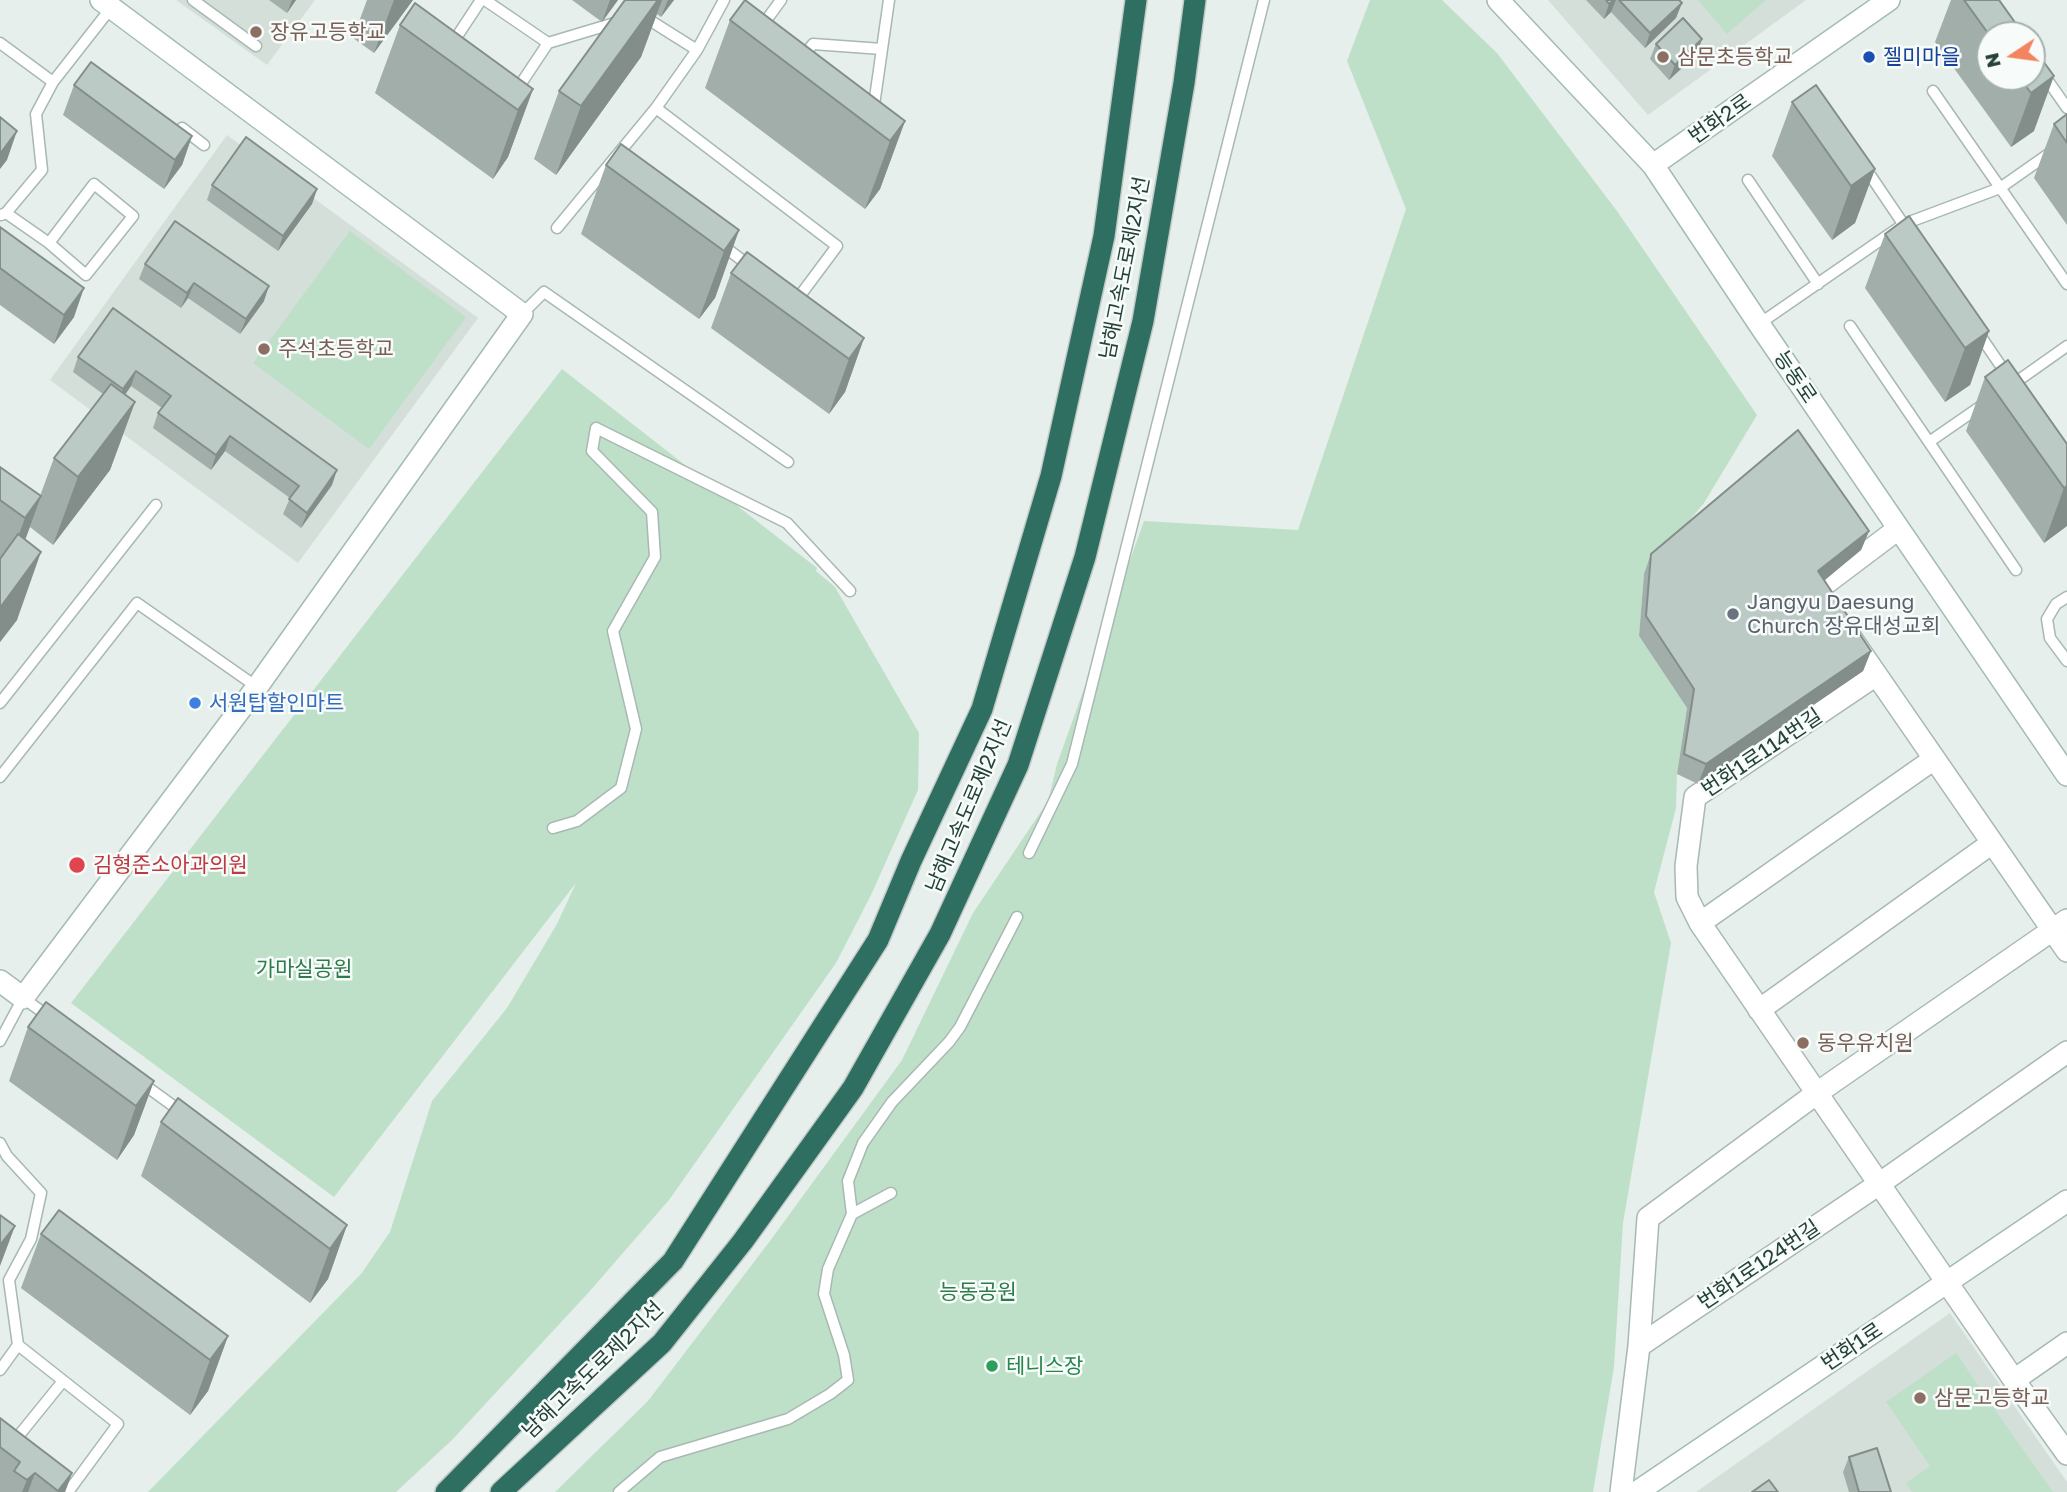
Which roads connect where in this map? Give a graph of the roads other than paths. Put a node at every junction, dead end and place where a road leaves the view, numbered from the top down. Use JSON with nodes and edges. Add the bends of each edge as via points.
{"nodes":[{"id":1,"x":193,"y":0,"type":"edge"},
{"id":2,"x":483,"y":0,"type":"edge"},
{"id":3,"x":724,"y":0,"type":"edge"},
{"id":4,"x":781,"y":0,"type":"edge"},
{"id":5,"x":889,"y":0,"type":"edge"},
{"id":6,"x":1136,"y":0,"type":"edge"},
{"id":7,"x":1195,"y":0,"type":"edge"},
{"id":8,"x":1264,"y":0,"type":"edge"},
{"id":9,"x":1498,"y":0,"type":"edge"},
{"id":10,"x":1889,"y":0,"type":"edge"},
{"id":11,"x":106,"y":4,"type":"edge"},
{"id":12,"x":753,"y":39,"type":"edge"},
{"id":13,"x":0,"y":43,"type":"edge"},
{"id":14,"x":548,"y":43,"type":"junction"},
{"id":15,"x":256,"y":46,"type":"dead end"},
{"id":16,"x":882,"y":49,"type":"junction"},
{"id":17,"x":697,"y":50,"type":"junction"},
{"id":18,"x":78,"y":53,"type":"junction"},
{"id":19,"x":445,"y":54,"type":"edge"},
{"id":20,"x":88,"y":60,"type":"dead end"},
{"id":21,"x":794,"y":68,"type":"edge"},
{"id":22,"x":2046,"y":78,"type":"edge"},
{"id":23,"x":53,"y":82,"type":"junction"},
{"id":24,"x":500,"y":91,"type":"edge"},
{"id":25,"x":1933,"y":91,"type":"dead end"},
{"id":26,"x":656,"y":108,"type":"junction"},
{"id":27,"x":2067,"y":108,"type":"edge"},
{"id":28,"x":860,"y":116,"type":"edge"},
{"id":29,"x":173,"y":122,"type":"edge"},
{"id":30,"x":2067,"y":141,"type":"edge"},
{"id":31,"x":204,"y":145,"type":"dead end"},
{"id":32,"x":1858,"y":157,"type":"edge"},
{"id":33,"x":1653,"y":165,"type":"junction"},
{"id":34,"x":1748,"y":180,"type":"dead end"},
{"id":35,"x":2000,"y":188,"type":"junction"},
{"id":36,"x":3,"y":214,"type":"edge"},
{"id":37,"x":1904,"y":224,"type":"junction"},
{"id":38,"x":557,"y":228,"type":"dead end"},
{"id":39,"x":710,"y":236,"type":"edge"},
{"id":40,"x":1912,"y":236,"type":"edge"},
{"id":41,"x":48,"y":243,"type":"junction"},
{"id":42,"x":764,"y":276,"type":"edge"},
{"id":43,"x":1818,"y":284,"type":"junction"},
{"id":44,"x":2067,"y":284,"type":"edge"},
{"id":45,"x":786,"y":293,"type":"edge"},
{"id":46,"x":522,"y":314,"type":"junction"},
{"id":47,"x":1759,"y":324,"type":"junction"},
{"id":48,"x":1850,"y":326,"type":"dead end"},
{"id":49,"x":1974,"y":327,"type":"edge"},
{"id":50,"x":2067,"y":346,"type":"edge"},
{"id":51,"x":2013,"y":384,"type":"junction"},
{"id":52,"x":2003,"y":391,"type":"edge"},
{"id":53,"x":2020,"y":395,"type":"edge"},
{"id":54,"x":1992,"y":399,"type":"edge"},
{"id":55,"x":1929,"y":442,"type":"junction"},
{"id":56,"x":788,"y":461,"type":"dead end"},
{"id":57,"x":156,"y":505,"type":"dead end"},
{"id":58,"x":1898,"y":529,"type":"junction"},
{"id":59,"x":2016,"y":570,"type":"dead end"},
{"id":60,"x":850,"y":591,"type":"dead end"},
{"id":61,"x":2067,"y":597,"type":"edge"},
{"id":62,"x":2067,"y":661,"type":"edge"},
{"id":63,"x":1876,"y":675,"type":"junction"},
{"id":64,"x":257,"y":687,"type":"junction"},
{"id":65,"x":0,"y":703,"type":"edge"},
{"id":66,"x":1934,"y":759,"type":"junction"},
{"id":67,"x":2067,"y":775,"type":"edge"},
{"id":68,"x":0,"y":777,"type":"edge"},
{"id":69,"x":553,"y":828,"type":"dead end"},
{"id":70,"x":1992,"y":843,"type":"junction"},
{"id":71,"x":1029,"y":853,"type":"dead end"},
{"id":72,"x":1017,"y":917,"type":"dead end"},
{"id":73,"x":1700,"y":923,"type":"junction"},
{"id":74,"x":2059,"y":925,"type":"edge"},
{"id":75,"x":2067,"y":951,"type":"edge"},
{"id":76,"x":0,"y":981,"type":"edge"},
{"id":77,"x":23,"y":998,"type":"junction"},
{"id":78,"x":1759,"y":1010,"type":"junction"},
{"id":79,"x":65,"y":1028,"type":"edge"},
{"id":80,"x":0,"y":1041,"type":"edge"},
{"id":81,"x":2067,"y":1052,"type":"edge"},
{"id":82,"x":128,"y":1073,"type":"edge"},
{"id":83,"x":1817,"y":1093,"type":"junction"},
{"id":84,"x":194,"y":1121,"type":"edge"},
{"id":85,"x":0,"y":1143,"type":"edge"},
{"id":86,"x":1879,"y":1184,"type":"junction"},
{"id":87,"x":891,"y":1193,"type":"dead end"},
{"id":88,"x":2067,"y":1201,"type":"edge"},
{"id":89,"x":852,"y":1214,"type":"junction"},
{"id":90,"x":1947,"y":1283,"type":"junction"},
{"id":91,"x":2067,"y":1343,"type":"edge"},
{"id":92,"x":18,"y":1345,"type":"junction"},
{"id":93,"x":1639,"y":1346,"type":"junction"},
{"id":94,"x":0,"y":1370,"type":"edge"},
{"id":95,"x":2014,"y":1380,"type":"junction"},
{"id":96,"x":64,"y":1381,"type":"junction"},
{"id":97,"x":0,"y":1438,"type":"edge"},
{"id":98,"x":10,"y":1446,"type":"junction"},
{"id":99,"x":20,"y":1454,"type":"edge"},
{"id":100,"x":2067,"y":1454,"type":"edge"},
{"id":101,"x":58,"y":1484,"type":"edge"},
{"id":102,"x":67,"y":1492,"type":"edge"},
{"id":103,"x":446,"y":1492,"type":"edge"},
{"id":104,"x":501,"y":1492,"type":"edge"},
{"id":105,"x":618,"y":1492,"type":"edge"},
{"id":106,"x":1621,"y":1492,"type":"edge"},
{"id":107,"x":1637,"y":1492,"type":"edge"}],
"edges":[{"from":1,"to":15,"type":"lane"},
{"from":2,"to":14,"type":"lane"},
{"from":2,"to":19,"type":"lane"},
{"from":3,"to":17,"type":"lane"},
{"from":4,"to":12,"type":"lane"},
{"from":5,"to":16,"type":"lane"},
{"from":6,"to":103,"type":"highway","name":"남해고속도로제2지선","via":[[1104,236],[1051,476],[982,709],[877,940],[673,1261]]},
{"from":7,"to":104,"type":"highway","name":"남해고속도로제2지선","via":[[1143,321],[1085,557],[1018,765],[940,934],[853,1088],[743,1241],[662,1343]]},
{"from":8,"to":71,"type":"lane","via":[[1072,764]]},
{"from":9,"to":33,"type":"street","name":"능동로"},
{"from":10,"to":33,"type":"street","name":"번화2로"},
{"from":11,"to":18,"type":"lane"},
{"from":11,"to":46,"type":"street"},
{"from":13,"to":23,"type":"lane"},
{"from":14,"to":17,"type":"lane","via":[[642,15]]},
{"from":14,"to":24,"type":"lane","via":[[510,99]]},
{"from":16,"to":21,"type":"lane","via":[[813,44]]},
{"from":16,"to":28,"type":"lane","via":[[872,124]]},
{"from":17,"to":26,"type":"lane"},
{"from":18,"to":20,"type":"lane"},
{"from":18,"to":23,"type":"lane"},
{"from":22,"to":27,"type":"lane"},
{"from":23,"to":36,"type":"lane","via":[[36,114],[42,170]]},
{"from":25,"to":35,"type":"lane"},
{"from":26,"to":38,"type":"lane"},
{"from":26,"to":45,"type":"lane","via":[[837,246],[796,301]]},
{"from":29,"to":31,"type":"lane"},
{"from":30,"to":35,"type":"lane"},
{"from":32,"to":37,"type":"lane"},
{"from":33,"to":47,"type":"street","name":"능동로"},
{"from":34,"to":43,"type":"lane"},
{"from":35,"to":37,"type":"lane"},
{"from":35,"to":44,"type":"lane"},
{"from":36,"to":41,"type":"lane"},
{"from":37,"to":40,"type":"lane"},
{"from":37,"to":43,"type":"lane"},
{"from":39,"to":42,"type":"lane"},
{"from":41,"to":41,"type":"lane","via":[[86,275],[133,216],[94,184]]},
{"from":43,"to":47,"type":"lane"},
{"from":46,"to":56,"type":"lane","via":[[544,292]]},
{"from":46,"to":64,"type":"street"},
{"from":47,"to":58,"type":"street","name":"능동로"},
{"from":48,"to":55,"type":"lane"},
{"from":49,"to":51,"type":"lane"},
{"from":50,"to":51,"type":"lane"},
{"from":51,"to":52,"type":"lane"},
{"from":51,"to":53,"type":"lane"},
{"from":54,"to":55,"type":"lane"},
{"from":55,"to":59,"type":"lane"},
{"from":57,"to":65,"type":"lane"},
{"from":58,"to":63,"type":"street","via":[[1817,590]]},
{"from":58,"to":67,"type":"street","name":"능동로"},
{"from":60,"to":69,"type":"lane","via":[[787,523],[596,428],[592,451],[652,512],[655,557],[613,631],[636,729],[621,788],[577,821]]},
{"from":61,"to":62,"type":"lane","via":[[2047,619],[2050,638]]},
{"from":63,"to":66,"type":"street"},
{"from":63,"to":73,"type":"street","name":"번화1로114번길","via":[[1695,797],[1687,897]]},
{"from":64,"to":68,"type":"lane","via":[[137,603]]},
{"from":64,"to":77,"type":"street"},
{"from":66,"to":70,"type":"street"},
{"from":66,"to":73,"type":"street"},
{"from":70,"to":74,"type":"street"},
{"from":70,"to":78,"type":"street"},
{"from":72,"to":89,"type":"lane","via":[[960,1027],[892,1102],[863,1143],[848,1181]]},
{"from":73,"to":78,"type":"street"},
{"from":74,"to":75,"type":"street"},
{"from":74,"to":83,"type":"street"},
{"from":76,"to":77,"type":"street"},
{"from":77,"to":79,"type":"lane"},
{"from":77,"to":80,"type":"lane"},
{"from":78,"to":83,"type":"street"},
{"from":81,"to":86,"type":"street"},
{"from":82,"to":84,"type":"lane"},
{"from":83,"to":86,"type":"street"},
{"from":83,"to":93,"type":"street","via":[[1648,1219]]},
{"from":85,"to":92,"type":"lane","via":[[41,1193],[31,1239],[9,1280]]},
{"from":86,"to":90,"type":"street"},
{"from":86,"to":93,"type":"street","name":"번화1로124번길"},
{"from":87,"to":89,"type":"lane"},
{"from":88,"to":90,"type":"street","name":"번화1로"},
{"from":89,"to":105,"type":"lane","via":[[828,1269],[824,1294],[848,1380],[788,1419],[660,1457]]},
{"from":90,"to":95,"type":"street"},
{"from":90,"to":107,"type":"street","name":"번화1로"},
{"from":91,"to":95,"type":"street"},
{"from":92,"to":94,"type":"lane"},
{"from":92,"to":96,"type":"lane"},
{"from":93,"to":106,"type":"street"},
{"from":95,"to":100,"type":"street"},
{"from":96,"to":98,"type":"lane"},
{"from":96,"to":102,"type":"lane","via":[[118,1424]]},
{"from":97,"to":98,"type":"lane"},
{"from":98,"to":99,"type":"lane"},
{"from":101,"to":102,"type":"lane"}]}
